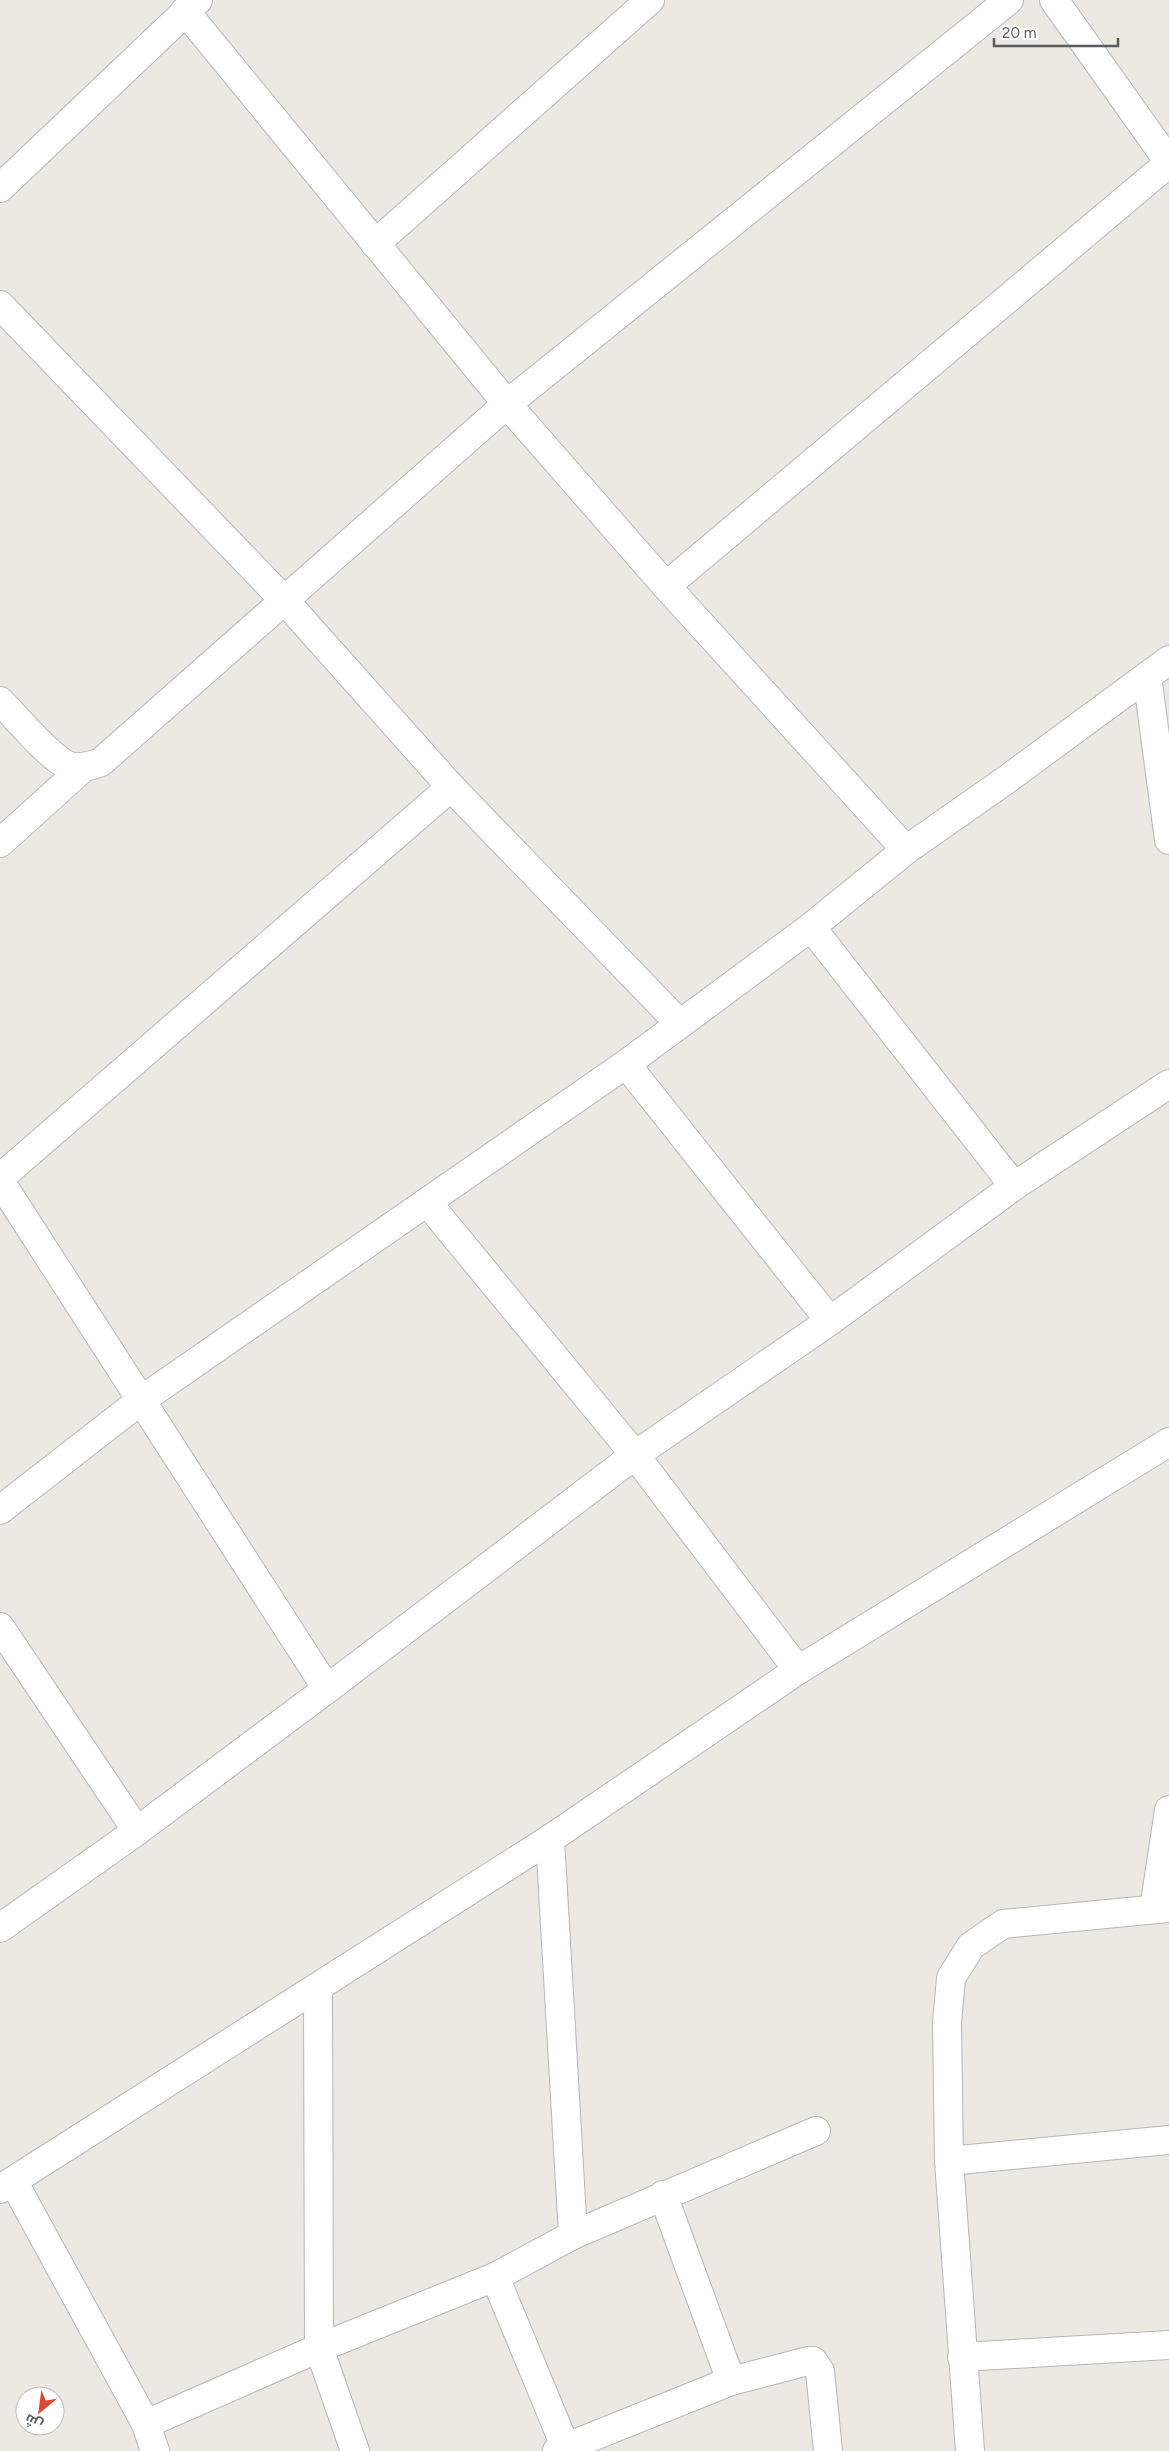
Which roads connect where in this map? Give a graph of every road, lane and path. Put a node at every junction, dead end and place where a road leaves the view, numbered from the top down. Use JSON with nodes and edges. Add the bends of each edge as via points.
{"nodes":[{"id":1,"x":650,"y":0,"type":"edge"},
{"id":2,"x":1009,"y":0,"type":"edge"},
{"id":3,"x":1054,"y":0,"type":"edge"},
{"id":4,"x":192,"y":6,"type":"edge"},
{"id":5,"x":1169,"y":162,"type":"edge"},
{"id":6,"x":0,"y":188,"type":"edge"},
{"id":7,"x":375,"y":244,"type":"junction"},
{"id":8,"x":0,"y":305,"type":"edge"},
{"id":9,"x":507,"y":404,"type":"junction"},
{"id":10,"x":666,"y":586,"type":"junction"},
{"id":11,"x":285,"y":601,"type":"junction"},
{"id":12,"x":1169,"y":660,"type":"edge"},
{"id":13,"x":1147,"y":676,"type":"junction"},
{"id":14,"x":0,"y":701,"type":"edge"},
{"id":15,"x":84,"y":767,"type":"junction"},
{"id":16,"x":451,"y":787,"type":"junction"},
{"id":17,"x":1169,"y":840,"type":"edge"},
{"id":18,"x":0,"y":843,"type":"edge"},
{"id":19,"x":906,"y":850,"type":"junction"},
{"id":20,"x":811,"y":927,"type":"junction"},
{"id":21,"x":680,"y":1024,"type":"junction"},
{"id":22,"x":626,"y":1064,"type":"junction"},
{"id":23,"x":1169,"y":1084,"type":"edge"},
{"id":24,"x":0,"y":1180,"type":"edge"},
{"id":25,"x":1014,"y":1186,"type":"junction"},
{"id":26,"x":427,"y":1202,"type":"junction"},
{"id":27,"x":830,"y":1321,"type":"junction"},
{"id":28,"x":140,"y":1401,"type":"junction"},
{"id":29,"x":1169,"y":1442,"type":"edge"},
{"id":30,"x":635,"y":1455,"type":"junction"},
{"id":31,"x":0,"y":1510,"type":"edge"},
{"id":32,"x":0,"y":1627,"type":"edge"},
{"id":33,"x":798,"y":1670,"type":"junction"},
{"id":34,"x":327,"y":1689,"type":"junction"},
{"id":35,"x":1169,"y":1810,"type":"edge"},
{"id":36,"x":137,"y":1831,"type":"junction"},
{"id":37,"x":550,"y":1839,"type":"junction"},
{"id":38,"x":1161,"y":1908,"type":"edge"},
{"id":39,"x":0,"y":1928,"type":"edge"},
{"id":40,"x":318,"y":1988,"type":"junction"},
{"id":41,"x":816,"y":2132,"type":"dead end"},
{"id":42,"x":1169,"y":2140,"type":"edge"},
{"id":43,"x":949,"y":2161,"type":"junction"},
{"id":44,"x":7,"y":2185,"type":"edge"},
{"id":45,"x":663,"y":2196,"type":"junction"},
{"id":46,"x":573,"y":2235,"type":"junction"},
{"id":47,"x":495,"y":2277,"type":"junction"},
{"id":48,"x":1169,"y":2345,"type":"edge"},
{"id":49,"x":319,"y":2348,"type":"junction"},
{"id":50,"x":962,"y":2357,"type":"junction"},
{"id":51,"x":731,"y":2380,"type":"junction"},
{"id":52,"x":146,"y":2424,"type":"junction"},
{"id":53,"x":561,"y":2449,"type":"edge"},
{"id":54,"x":155,"y":2451,"type":"edge"},
{"id":55,"x":355,"y":2451,"type":"edge"},
{"id":56,"x":828,"y":2451,"type":"edge"},
{"id":57,"x":970,"y":2451,"type":"edge"}],
"edges":[{"from":1,"to":7,"type":"street"},
{"from":2,"to":9,"type":"street"},
{"from":3,"to":5,"type":"street"},
{"from":4,"to":6,"type":"street"},
{"from":4,"to":7,"type":"street"},
{"from":5,"to":10,"type":"street"},
{"from":7,"to":9,"type":"street"},
{"from":8,"to":11,"type":"street"},
{"from":9,"to":10,"type":"street"},
{"from":9,"to":11,"type":"street"},
{"from":10,"to":19,"type":"street"},
{"from":11,"to":15,"type":"street","via":[[101,762]]},
{"from":11,"to":16,"type":"street"},
{"from":12,"to":13,"type":"street"},
{"from":13,"to":17,"type":"street"},
{"from":13,"to":19,"type":"street"},
{"from":14,"to":15,"type":"street","via":[[54,755],[68,765]]},
{"from":15,"to":18,"type":"street"},
{"from":16,"to":21,"type":"street"},
{"from":16,"to":24,"type":"street"},
{"from":19,"to":20,"type":"street"},
{"from":20,"to":21,"type":"street"},
{"from":20,"to":25,"type":"street"},
{"from":21,"to":22,"type":"street"},
{"from":22,"to":26,"type":"street"},
{"from":22,"to":27,"type":"street"},
{"from":23,"to":25,"type":"street"},
{"from":24,"to":28,"type":"street"},
{"from":25,"to":27,"type":"street"},
{"from":26,"to":28,"type":"street"},
{"from":26,"to":30,"type":"street"},
{"from":27,"to":30,"type":"street"},
{"from":28,"to":31,"type":"street"},
{"from":28,"to":34,"type":"street"},
{"from":29,"to":33,"type":"street"},
{"from":30,"to":33,"type":"street"},
{"from":30,"to":34,"type":"street"},
{"from":32,"to":36,"type":"street"},
{"from":33,"to":37,"type":"street"},
{"from":34,"to":36,"type":"street"},
{"from":35,"to":38,"type":"street"},
{"from":36,"to":39,"type":"street"},
{"from":37,"to":40,"type":"street"},
{"from":37,"to":46,"type":"street"},
{"from":38,"to":43,"type":"street","via":[[1003,1924],[971,1946],[952,1978],[948,2005]]},
{"from":40,"to":44,"type":"street"},
{"from":40,"to":49,"type":"street"},
{"from":41,"to":45,"type":"street"},
{"from":42,"to":43,"type":"street"},
{"from":43,"to":50,"type":"street"},
{"from":44,"to":52,"type":"street"},
{"from":45,"to":46,"type":"street"},
{"from":45,"to":51,"type":"street"},
{"from":46,"to":47,"type":"street"},
{"from":47,"to":49,"type":"street"},
{"from":47,"to":53,"type":"street"},
{"from":48,"to":50,"type":"street"},
{"from":49,"to":52,"type":"street"},
{"from":49,"to":55,"type":"street"},
{"from":50,"to":57,"type":"street"},
{"from":51,"to":53,"type":"street"},
{"from":51,"to":56,"type":"street","via":[[813,2361],[820,2371]]},
{"from":52,"to":54,"type":"street"}]}
